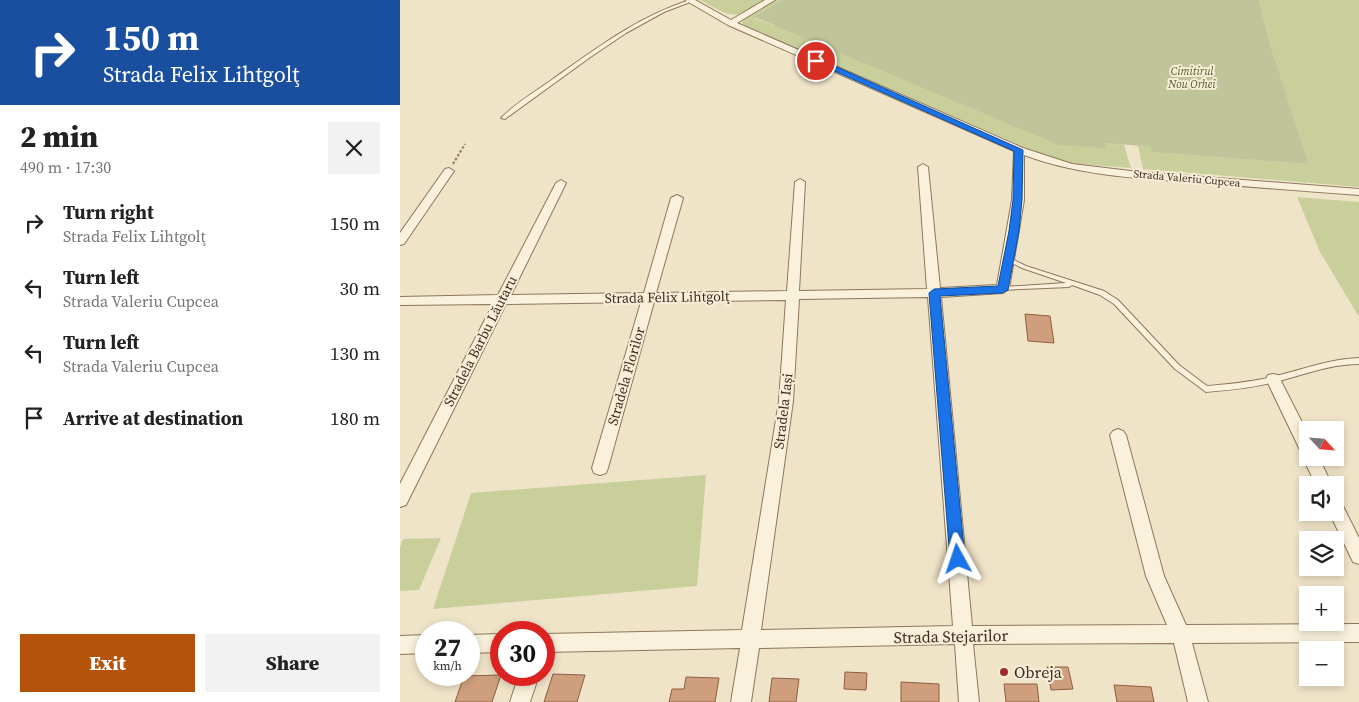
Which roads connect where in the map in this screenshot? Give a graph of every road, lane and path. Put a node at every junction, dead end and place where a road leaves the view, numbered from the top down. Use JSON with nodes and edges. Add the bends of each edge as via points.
{"nodes":[{"id":1,"x":690,"y":0,"type":"edge"},
{"id":2,"x":772,"y":0,"type":"edge"},
{"id":3,"x":731,"y":23,"type":"junction"},
{"id":4,"x":503,"y":118,"type":"dead end"},
{"id":5,"x":465,"y":144,"type":"dead end"},
{"id":6,"x":1018,"y":150,"type":"junction"},
{"id":7,"x":923,"y":167,"type":"dead end"},
{"id":8,"x":449,"y":172,"type":"joint"},
{"id":9,"x":800,"y":182,"type":"dead end"},
{"id":10,"x":561,"y":183,"type":"dead end"},
{"id":11,"x":1359,"y":192,"type":"edge"},
{"id":12,"x":677,"y":198,"type":"dead end"},
{"id":13,"x":400,"y":241,"type":"edge"},
{"id":14,"x":1008,"y":258,"type":"junction"},
{"id":15,"x":1074,"y":285,"type":"junction"},
{"id":16,"x":1002,"y":290,"type":"junction"},
{"id":17,"x":934,"y":293,"type":"junction"},
{"id":18,"x":792,"y":296,"type":"junction"},
{"id":19,"x":649,"y":298,"type":"junction"},
{"id":20,"x":502,"y":300,"type":"junction"},
{"id":21,"x":400,"y":301,"type":"edge"},
{"id":22,"x":1359,"y":361,"type":"edge"},
{"id":23,"x":1273,"y":379,"type":"junction"},
{"id":24,"x":1299,"y":432,"type":"edge"},
{"id":25,"x":1118,"y":435,"type":"dead end"},
{"id":26,"x":600,"y":468,"type":"dead end"},
{"id":27,"x":400,"y":500,"type":"edge"},
{"id":28,"x":1342,"y":521,"type":"edge"},
{"id":29,"x":1359,"y":556,"type":"edge"},
{"id":30,"x":1359,"y":633,"type":"edge"},
{"id":31,"x":964,"y":635,"type":"junction"},
{"id":32,"x":1181,"y":635,"type":"junction"},
{"id":33,"x":751,"y":639,"type":"junction"},
{"id":34,"x":555,"y":643,"type":"edge"},
{"id":35,"x":415,"y":644,"type":"edge"},
{"id":36,"x":400,"y":645,"type":"edge"},
{"id":37,"x":525,"y":686,"type":"edge"},
{"id":38,"x":520,"y":702,"type":"edge"},
{"id":39,"x":741,"y":702,"type":"edge"},
{"id":40,"x":969,"y":702,"type":"edge"},
{"id":41,"x":1198,"y":702,"type":"edge"}],
"edges":[{"from":1,"to":3,"type":"street","name":"Strada Valeriu Cupcea"},
{"from":1,"to":4,"type":"lane","via":[[648,17],[616,37]]},
{"from":2,"to":3,"type":"street"},
{"from":3,"to":6,"type":"street","name":"Strada Valeriu Cupcea"},
{"from":5,"to":8,"type":"path"},
{"from":6,"to":11,"type":"street","name":"Strada Valeriu Cupcea","via":[[1054,163],[1095,170]]},
{"from":6,"to":14,"type":"street","via":[[1018,200]]},
{"from":7,"to":17,"type":"street"},
{"from":8,"to":13,"type":"street"},
{"from":9,"to":18,"type":"street","name":"Stradela Iași"},
{"from":10,"to":20,"type":"street","name":"Stradela Barbu Lăutaru"},
{"from":12,"to":19,"type":"street","name":"Stradela Florilor"},
{"from":14,"to":15,"type":"lane"},
{"from":14,"to":16,"type":"street"},
{"from":15,"to":16,"type":"lane"},
{"from":15,"to":23,"type":"lane","via":[[1102,293],[1116,302],[1177,367],[1206,389]]},
{"from":16,"to":17,"type":"street","name":"Strada Felix Lihtgolţ"},
{"from":17,"to":18,"type":"street","name":"Strada Felix Lihtgolţ"},
{"from":17,"to":31,"type":"street"},
{"from":18,"to":19,"type":"street","name":"Strada Felix Lihtgolţ"},
{"from":18,"to":33,"type":"street","name":"Stradela Iași","via":[[786,400]]},
{"from":19,"to":20,"type":"street","name":"Strada Felix Lihtgolţ"},
{"from":19,"to":26,"type":"street","name":"Stradela Florilor"},
{"from":20,"to":21,"type":"street","name":"Strada Felix Lihtgolţ"},
{"from":20,"to":27,"type":"street","name":"Stradela Barbu Lăutaru"},
{"from":22,"to":23,"type":"lane","via":[[1343,360]]},
{"from":23,"to":24,"type":"street"},
{"from":25,"to":32,"type":"street","via":[[1155,576]]},
{"from":28,"to":29,"type":"street"},
{"from":30,"to":32,"type":"street","name":"Strada Stejarilor"},
{"from":31,"to":32,"type":"street","name":"Strada Stejarilor"},
{"from":31,"to":33,"type":"street","name":"Strada Stejarilor"},
{"from":31,"to":40,"type":"street"},
{"from":32,"to":41,"type":"street"},
{"from":33,"to":34,"type":"street","name":"Strada Stejarilor"},
{"from":33,"to":39,"type":"street","name":"Stradela Iași"},
{"from":35,"to":36,"type":"street"},
{"from":37,"to":38,"type":"street"}]}
